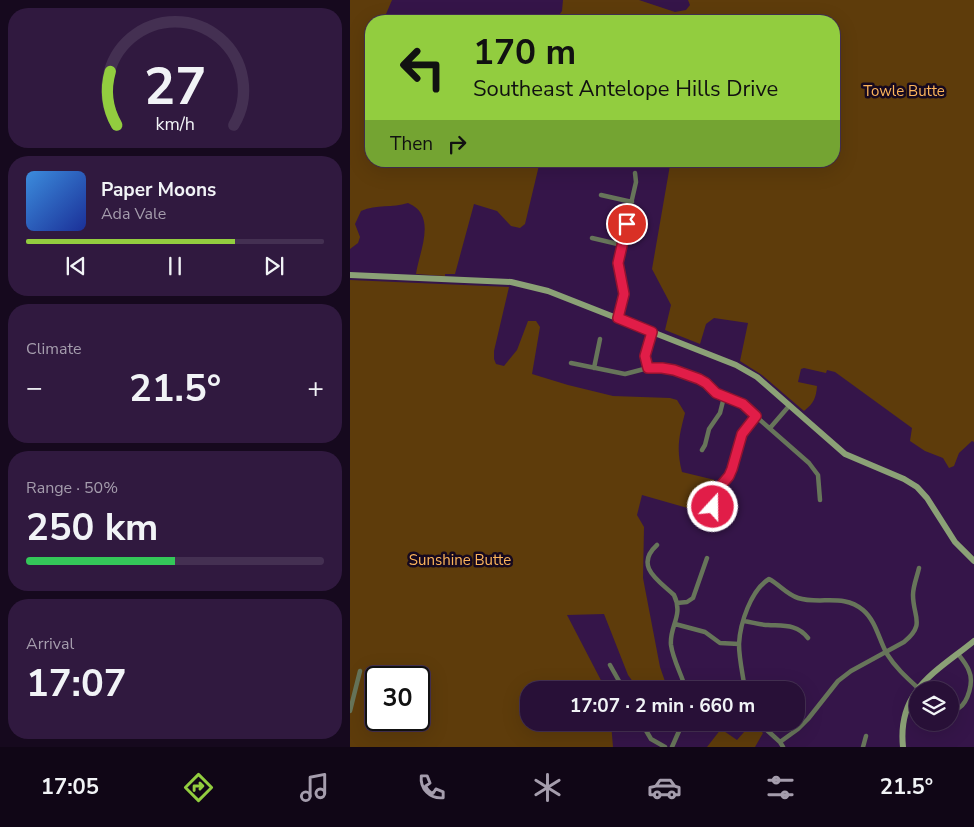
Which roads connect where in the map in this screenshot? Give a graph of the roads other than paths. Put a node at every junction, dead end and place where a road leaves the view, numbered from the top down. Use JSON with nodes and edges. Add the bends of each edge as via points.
{"nodes":[{"id":1,"x":634,"y":173,"type":"dead end"},
{"id":2,"x":601,"y":195,"type":"dead end"},
{"id":3,"x":632,"y":202,"type":"junction"},
{"id":4,"x":592,"y":238,"type":"dead end"},
{"id":5,"x":622,"y":245,"type":"junction"},
{"id":6,"x":350,"y":275,"type":"edge"},
{"id":7,"x":618,"y":318,"type":"junction"},
{"id":8,"x":652,"y":332,"type":"junction"},
{"id":9,"x":600,"y":340,"type":"dead end"},
{"id":10,"x":571,"y":363,"type":"dead end"},
{"id":11,"x":594,"y":368,"type":"junction"},
{"id":12,"x":648,"y":368,"type":"junction"},
{"id":13,"x":724,"y":397,"type":"junction"},
{"id":14,"x":789,"y":406,"type":"junction"},
{"id":15,"x":756,"y":416,"type":"junction"},
{"id":16,"x":770,"y":428,"type":"junction"},
{"id":17,"x":702,"y":450,"type":"dead end"},
{"id":18,"x":820,"y":500,"type":"dead end"},
{"id":19,"x":713,"y":507,"type":"dead end"},
{"id":20,"x":657,"y":545,"type":"dead end"},
{"id":21,"x":707,"y":558,"type":"dead end"},
{"id":22,"x":974,"y":561,"type":"edge"},
{"id":23,"x":919,"y":568,"type":"dead end"},
{"id":24,"x":677,"y":603,"type":"junction"},
{"id":25,"x":744,"y":621,"type":"junction"},
{"id":26,"x":675,"y":624,"type":"junction"},
{"id":27,"x":808,"y":638,"type":"dead end"},
{"id":28,"x":974,"y":641,"type":"edge"},
{"id":29,"x":739,"y":644,"type":"junction"},
{"id":30,"x":886,"y":652,"type":"junction"},
{"id":31,"x":958,"y":654,"type":"junction"},
{"id":32,"x":610,"y":665,"type":"dead end"},
{"id":33,"x":360,"y":671,"type":"dead end"},
{"id":34,"x":619,"y":681,"type":"edge"},
{"id":35,"x":683,"y":681,"type":"edge"},
{"id":36,"x":745,"y":681,"type":"edge"},
{"id":37,"x":911,"y":681,"type":"edge"},
{"id":38,"x":926,"y":681,"type":"edge"},
{"id":39,"x":909,"y":703,"type":"edge"},
{"id":40,"x":959,"y":708,"type":"dead end"},
{"id":41,"x":350,"y":711,"type":"edge"},
{"id":42,"x":646,"y":731,"type":"edge"},
{"id":43,"x":679,"y":731,"type":"edge"},
{"id":44,"x":767,"y":731,"type":"edge"},
{"id":45,"x":866,"y":736,"type":"dead end"},
{"id":46,"x":781,"y":745,"type":"edge"},
{"id":47,"x":665,"y":747,"type":"edge"},
{"id":48,"x":672,"y":747,"type":"edge"},
{"id":49,"x":863,"y":747,"type":"edge"},
{"id":50,"x":903,"y":747,"type":"edge"}],
"edges":[{"from":1,"to":3,"type":"street","via":[[636,182]]},
{"from":2,"to":3,"type":"street"},
{"from":3,"to":5,"type":"street"},
{"from":4,"to":5,"type":"street"},
{"from":5,"to":7,"type":"street","via":[[619,270],[624,294]]},
{"from":6,"to":7,"type":"main road","via":[[525,284]]},
{"from":7,"to":8,"type":"main road"},
{"from":8,"to":12,"type":"street","via":[[645,356]]},
{"from":8,"to":14,"type":"main road","via":[[743,368]]},
{"from":9,"to":11,"type":"street"},
{"from":10,"to":11,"type":"street"},
{"from":11,"to":12,"type":"street","via":[[625,374]]},
{"from":12,"to":13,"type":"street","via":[[674,370],[699,379]]},
{"from":13,"to":15,"type":"street","via":[[743,404]]},
{"from":13,"to":17,"type":"street"},
{"from":14,"to":16,"type":"street"},
{"from":14,"to":22,"type":"main road","via":[[845,454],[917,487],[932,504],[955,542]]},
{"from":15,"to":16,"type":"street"},
{"from":15,"to":19,"type":"street","via":[[742,434],[732,469],[718,489]]},
{"from":16,"to":18,"type":"street","via":[[820,474]]},
{"from":20,"to":24,"type":"street","via":[[647,555],[649,569],[674,595]]},
{"from":21,"to":24,"type":"street","via":[[693,598]]},
{"from":23,"to":30,"type":"street","via":[[913,595],[916,626],[909,638]]},
{"from":24,"to":26,"type":"street"},
{"from":25,"to":27,"type":"street","via":[[792,627],[802,630]]},
{"from":25,"to":29,"type":"street"},
{"from":25,"to":30,"type":"street","via":[[752,596],[760,584],[768,580],[789,594],[808,601],[843,600],[854,604],[869,616]]},
{"from":26,"to":29,"type":"street","via":[[705,632],[720,643]]},
{"from":26,"to":35,"type":"street","via":[[671,642]]},
{"from":28,"to":31,"type":"main road"},
{"from":29,"to":36,"type":"street"},
{"from":30,"to":37,"type":"street"},
{"from":30,"to":46,"type":"street","via":[[838,681],[808,719]]},
{"from":31,"to":38,"type":"main road"},
{"from":31,"to":40,"type":"street","via":[[971,677],[966,700]]},
{"from":32,"to":34,"type":"street"},
{"from":33,"to":41,"type":"street"},
{"from":39,"to":50,"type":"main road","via":[[902,728]]},
{"from":42,"to":47,"type":"street","via":[[651,739]]},
{"from":43,"to":48,"type":"street"},
{"from":44,"to":46,"type":"street"},
{"from":45,"to":49,"type":"street"}]}
